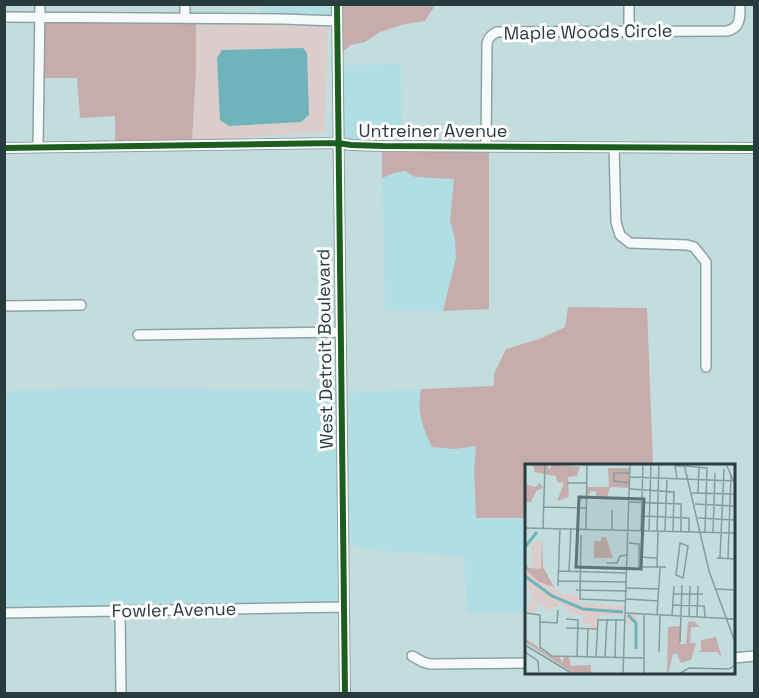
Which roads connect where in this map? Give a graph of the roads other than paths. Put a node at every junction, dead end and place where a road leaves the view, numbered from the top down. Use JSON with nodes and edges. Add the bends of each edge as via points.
{"nodes":[{"id":1,"x":40,"y":4,"type":"edge"},
{"id":2,"x":185,"y":4,"type":"edge"},
{"id":3,"x":337,"y":4,"type":"edge"},
{"id":4,"x":629,"y":4,"type":"edge"},
{"id":5,"x":740,"y":4,"type":"edge"},
{"id":6,"x":4,"y":17,"type":"edge"},
{"id":7,"x":40,"y":17,"type":"junction"},
{"id":8,"x":185,"y":18,"type":"junction"},
{"id":9,"x":337,"y":21,"type":"junction"},
{"id":10,"x":629,"y":31,"type":"junction"},
{"id":11,"x":338,"y":143,"type":"junction"},
{"id":12,"x":486,"y":146,"type":"junction"},
{"id":13,"x":38,"y":147,"type":"junction"},
{"id":14,"x":614,"y":147,"type":"junction"},
{"id":15,"x":4,"y":148,"type":"edge"},
{"id":16,"x":754,"y":148,"type":"edge"},
{"id":17,"x":81,"y":305,"type":"dead end"},
{"id":18,"x":4,"y":306,"type":"edge"},
{"id":19,"x":340,"y":332,"type":"junction"},
{"id":20,"x":138,"y":335,"type":"dead end"},
{"id":21,"x":706,"y":368,"type":"dead end"},
{"id":22,"x":344,"y":607,"type":"junction"},
{"id":23,"x":120,"y":611,"type":"junction"},
{"id":24,"x":4,"y":613,"type":"edge"},
{"id":25,"x":412,"y":656,"type":"dead end"},
{"id":26,"x":754,"y":656,"type":"edge"},
{"id":27,"x":735,"y":658,"type":"edge"},
{"id":28,"x":525,"y":663,"type":"edge"},
{"id":29,"x":121,"y":693,"type":"edge"},
{"id":30,"x":345,"y":693,"type":"edge"}],
"edges":[{"from":1,"to":7,"type":"street"},
{"from":2,"to":8,"type":"street"},
{"from":3,"to":9,"type":"street","name":"West Detroit Boulevard"},
{"from":4,"to":10,"type":"street"},
{"from":5,"to":10,"type":"street","name":"Maple Woods Circle","via":[[740,20],[730,31]]},
{"from":6,"to":7,"type":"street"},
{"from":7,"to":8,"type":"street"},
{"from":7,"to":13,"type":"street"},
{"from":8,"to":9,"type":"street"},
{"from":9,"to":11,"type":"street","name":"West Detroit Boulevard"},
{"from":10,"to":12,"type":"street","name":"Maple Woods Circle","via":[[497,32],[489,37]]},
{"from":11,"to":12,"type":"street","name":"Untreiner Avenue"},
{"from":11,"to":13,"type":"street","name":"Untreiner Avenue"},
{"from":11,"to":19,"type":"street","name":"West Detroit Boulevard"},
{"from":12,"to":14,"type":"street","name":"Untreiner Avenue"},
{"from":13,"to":15,"type":"street","name":"Untreiner Avenue"},
{"from":14,"to":16,"type":"street","name":"Untreiner Avenue"},
{"from":14,"to":21,"type":"street","via":[[616,222],[620,235],[630,243],[687,244],[706,262]]},
{"from":17,"to":18,"type":"street"},
{"from":19,"to":20,"type":"street"},
{"from":19,"to":22,"type":"street","name":"West Detroit Boulevard"},
{"from":22,"to":23,"type":"street","name":"Fowler Avenue"},
{"from":22,"to":30,"type":"street","name":"West Detroit Boulevard"},
{"from":23,"to":24,"type":"street","name":"Fowler Avenue"},
{"from":23,"to":29,"type":"street"},
{"from":25,"to":28,"type":"street","via":[[430,664]]},
{"from":26,"to":27,"type":"street"}]}
